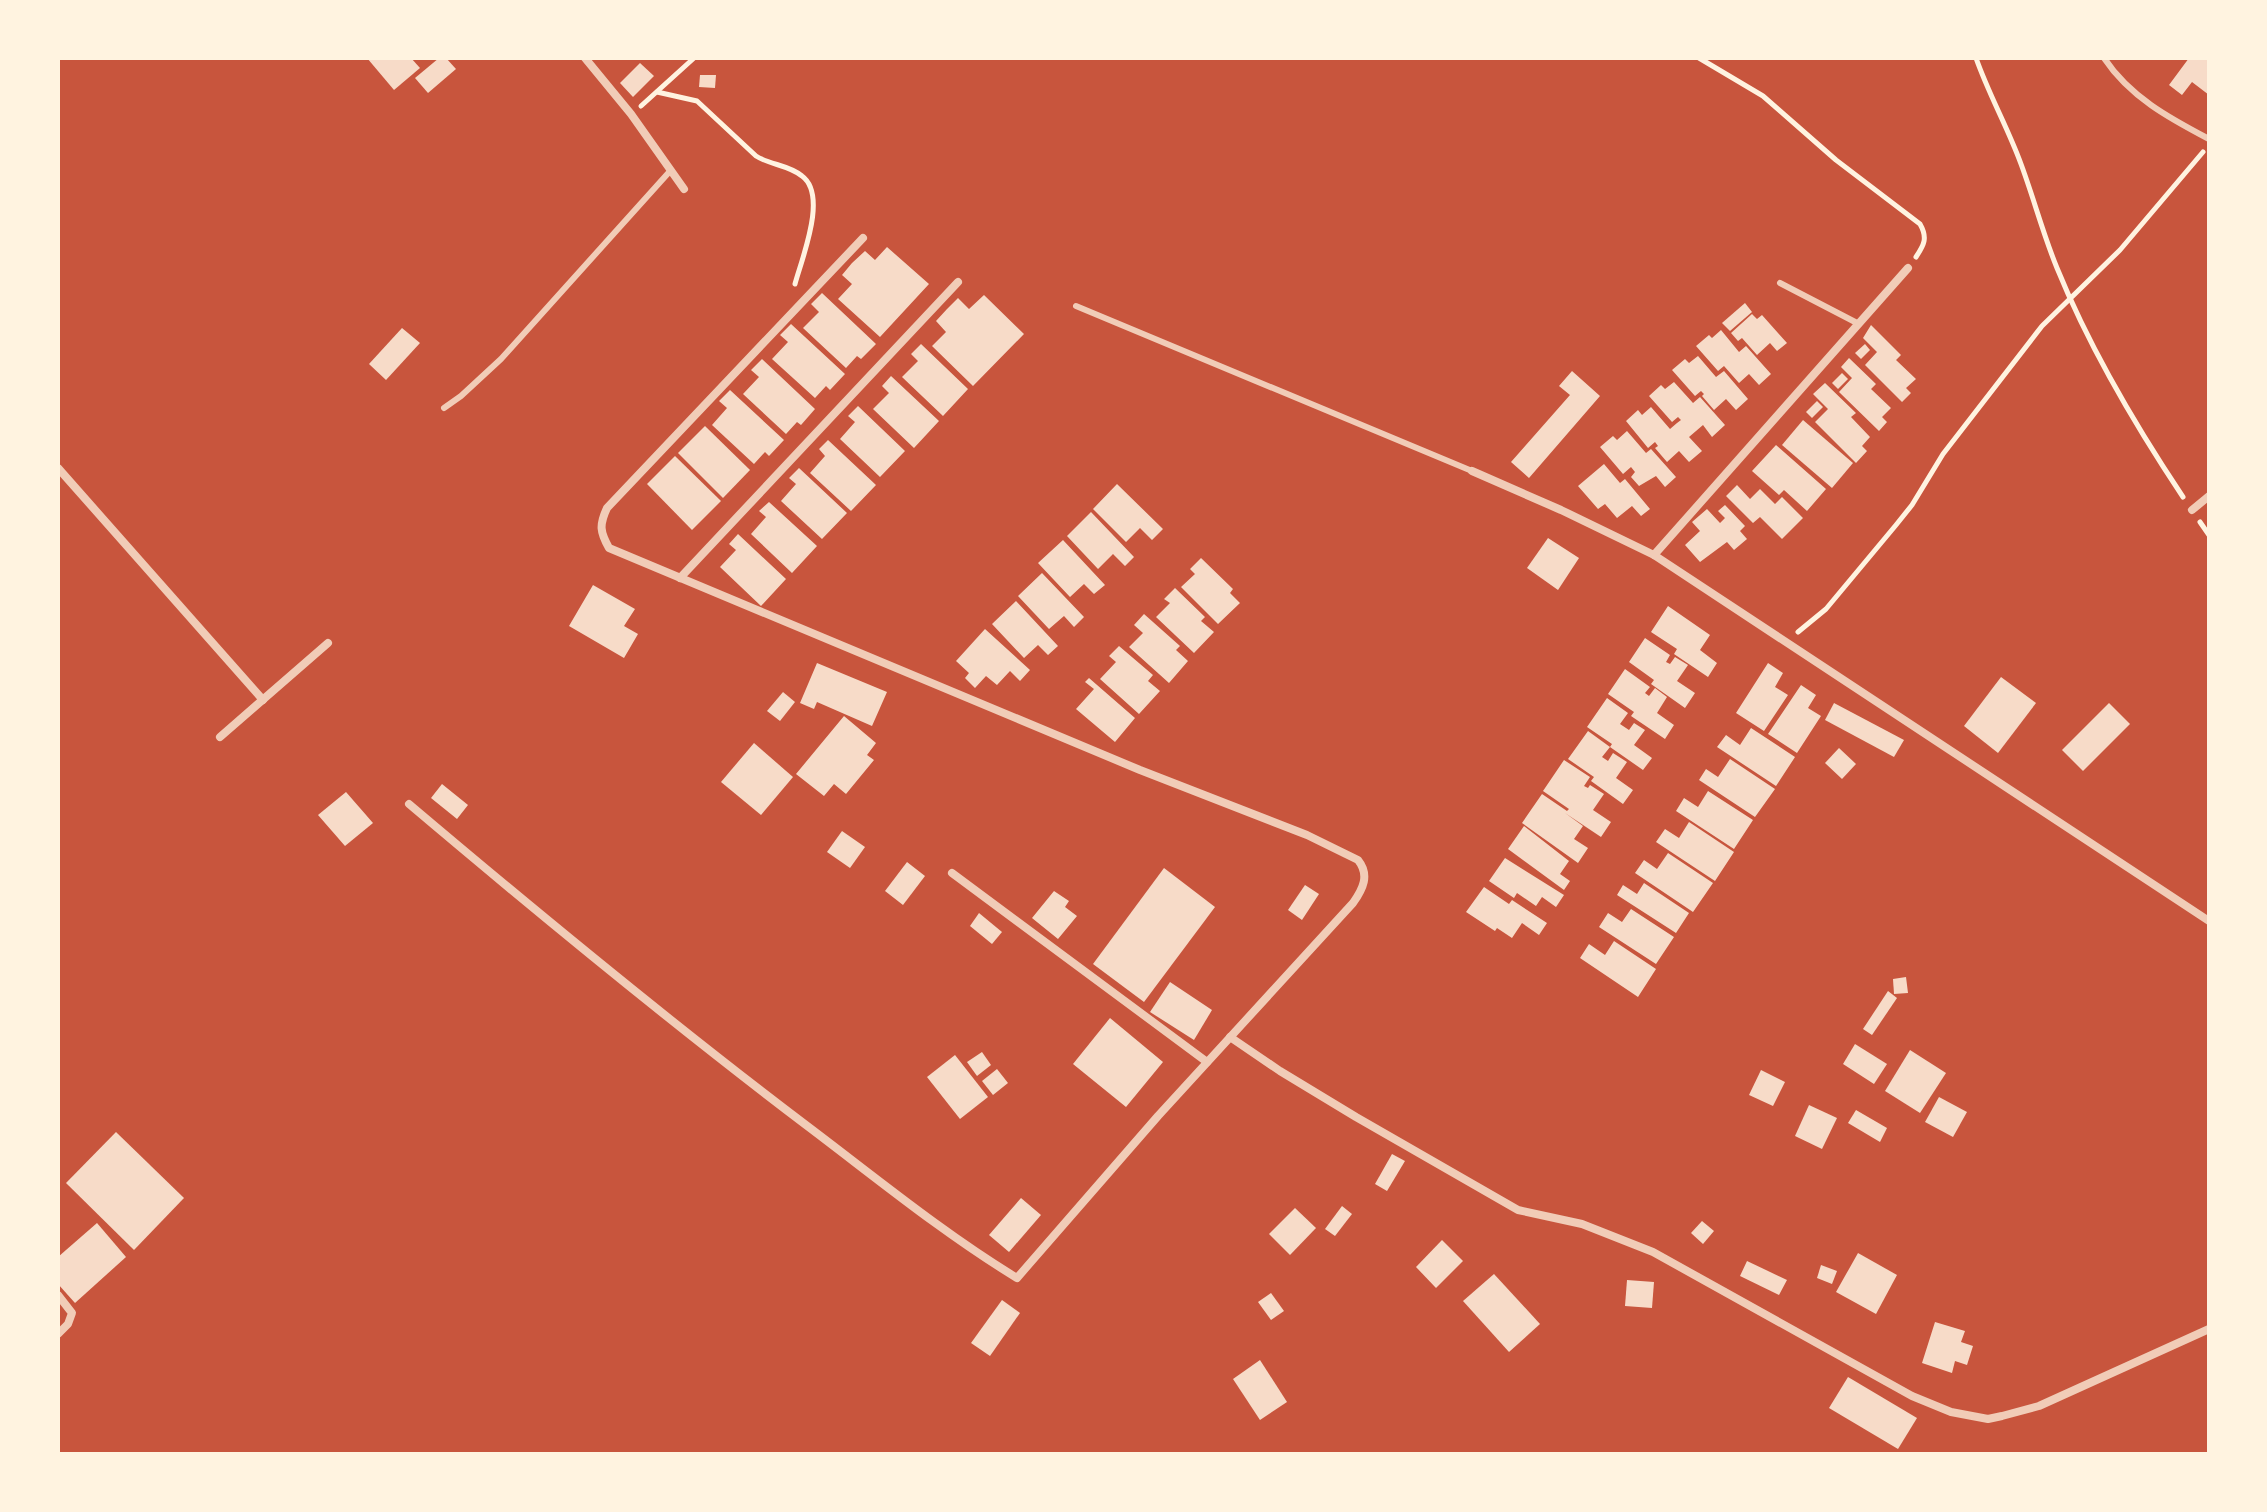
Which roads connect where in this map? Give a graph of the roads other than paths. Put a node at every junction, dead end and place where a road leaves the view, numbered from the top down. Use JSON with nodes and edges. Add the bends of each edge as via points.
{"nodes":[{"id":1,"x":585,"y":58,"type":"edge"},
{"id":2,"x":2104,"y":58,"type":"edge"},
{"id":3,"x":2209,"y":142,"type":"edge"},
{"id":4,"x":671,"y":170,"type":"junction"},
{"id":5,"x":684,"y":189,"type":"dead end"},
{"id":6,"x":863,"y":238,"type":"dead end"},
{"id":7,"x":1908,"y":268,"type":"road end"},
{"id":8,"x":958,"y":282,"type":"dead end"},
{"id":9,"x":1780,"y":283,"type":"dead end"},
{"id":10,"x":1076,"y":306,"type":"dead end"},
{"id":11,"x":1859,"y":324,"type":"junction"},
{"id":12,"x":444,"y":408,"type":"dead end"},
{"id":13,"x":58,"y":468,"type":"edge"},
{"id":14,"x":1472,"y":471,"type":"joint"},
{"id":15,"x":2209,"y":496,"type":"edge"},
{"id":16,"x":2192,"y":510,"type":"road end"},
{"id":17,"x":1654,"y":555,"type":"junction"},
{"id":18,"x":680,"y":578,"type":"junction"},
{"id":19,"x":328,"y":643,"type":"dead end"},
{"id":20,"x":263,"y":700,"type":"junction"},
{"id":21,"x":220,"y":737,"type":"dead end"},
{"id":22,"x":409,"y":804,"type":"dead end"},
{"id":23,"x":952,"y":873,"type":"dead end"},
{"id":24,"x":2209,"y":921,"type":"edge"},
{"id":25,"x":1230,"y":1037,"type":"junction"},
{"id":26,"x":1207,"y":1062,"type":"junction"},
{"id":27,"x":58,"y":1295,"type":"edge"},
{"id":28,"x":2209,"y":1329,"type":"edge"},
{"id":29,"x":58,"y":1334,"type":"edge"}],
"edges":[{"from":1,"to":4,"type":"street"},
{"from":2,"to":3,"type":"lane","via":[[2141,99]]},
{"from":4,"to":5,"type":"street"},
{"from":4,"to":12,"type":"lane","via":[[501,359]]},
{"from":6,"to":18,"type":"street","via":[[607,508],[600,532],[609,548]]},
{"from":7,"to":11,"type":"street"},
{"from":8,"to":18,"type":"street"},
{"from":9,"to":11,"type":"lane"},
{"from":10,"to":14,"type":"lane"},
{"from":11,"to":17,"type":"street"},
{"from":13,"to":20,"type":"street"},
{"from":14,"to":17,"type":"street"},
{"from":15,"to":16,"type":"street"},
{"from":17,"to":24,"type":"street"},
{"from":18,"to":25,"type":"street","via":[[1358,860],[1365,881],[1361,893]]},
{"from":19,"to":20,"type":"street"},
{"from":20,"to":21,"type":"street"},
{"from":22,"to":26,"type":"street","via":[[560,933],[759,1089],[1017,1278]]},
{"from":23,"to":26,"type":"street"},
{"from":25,"to":26,"type":"street"},
{"from":25,"to":28,"type":"street","via":[[1518,1210],[1582,1224],[1653,1252],[1912,1396],[1951,1412],[1988,1419],[2028,1409]]},
{"from":27,"to":29,"type":"street","via":[[72,1313]]}]}
